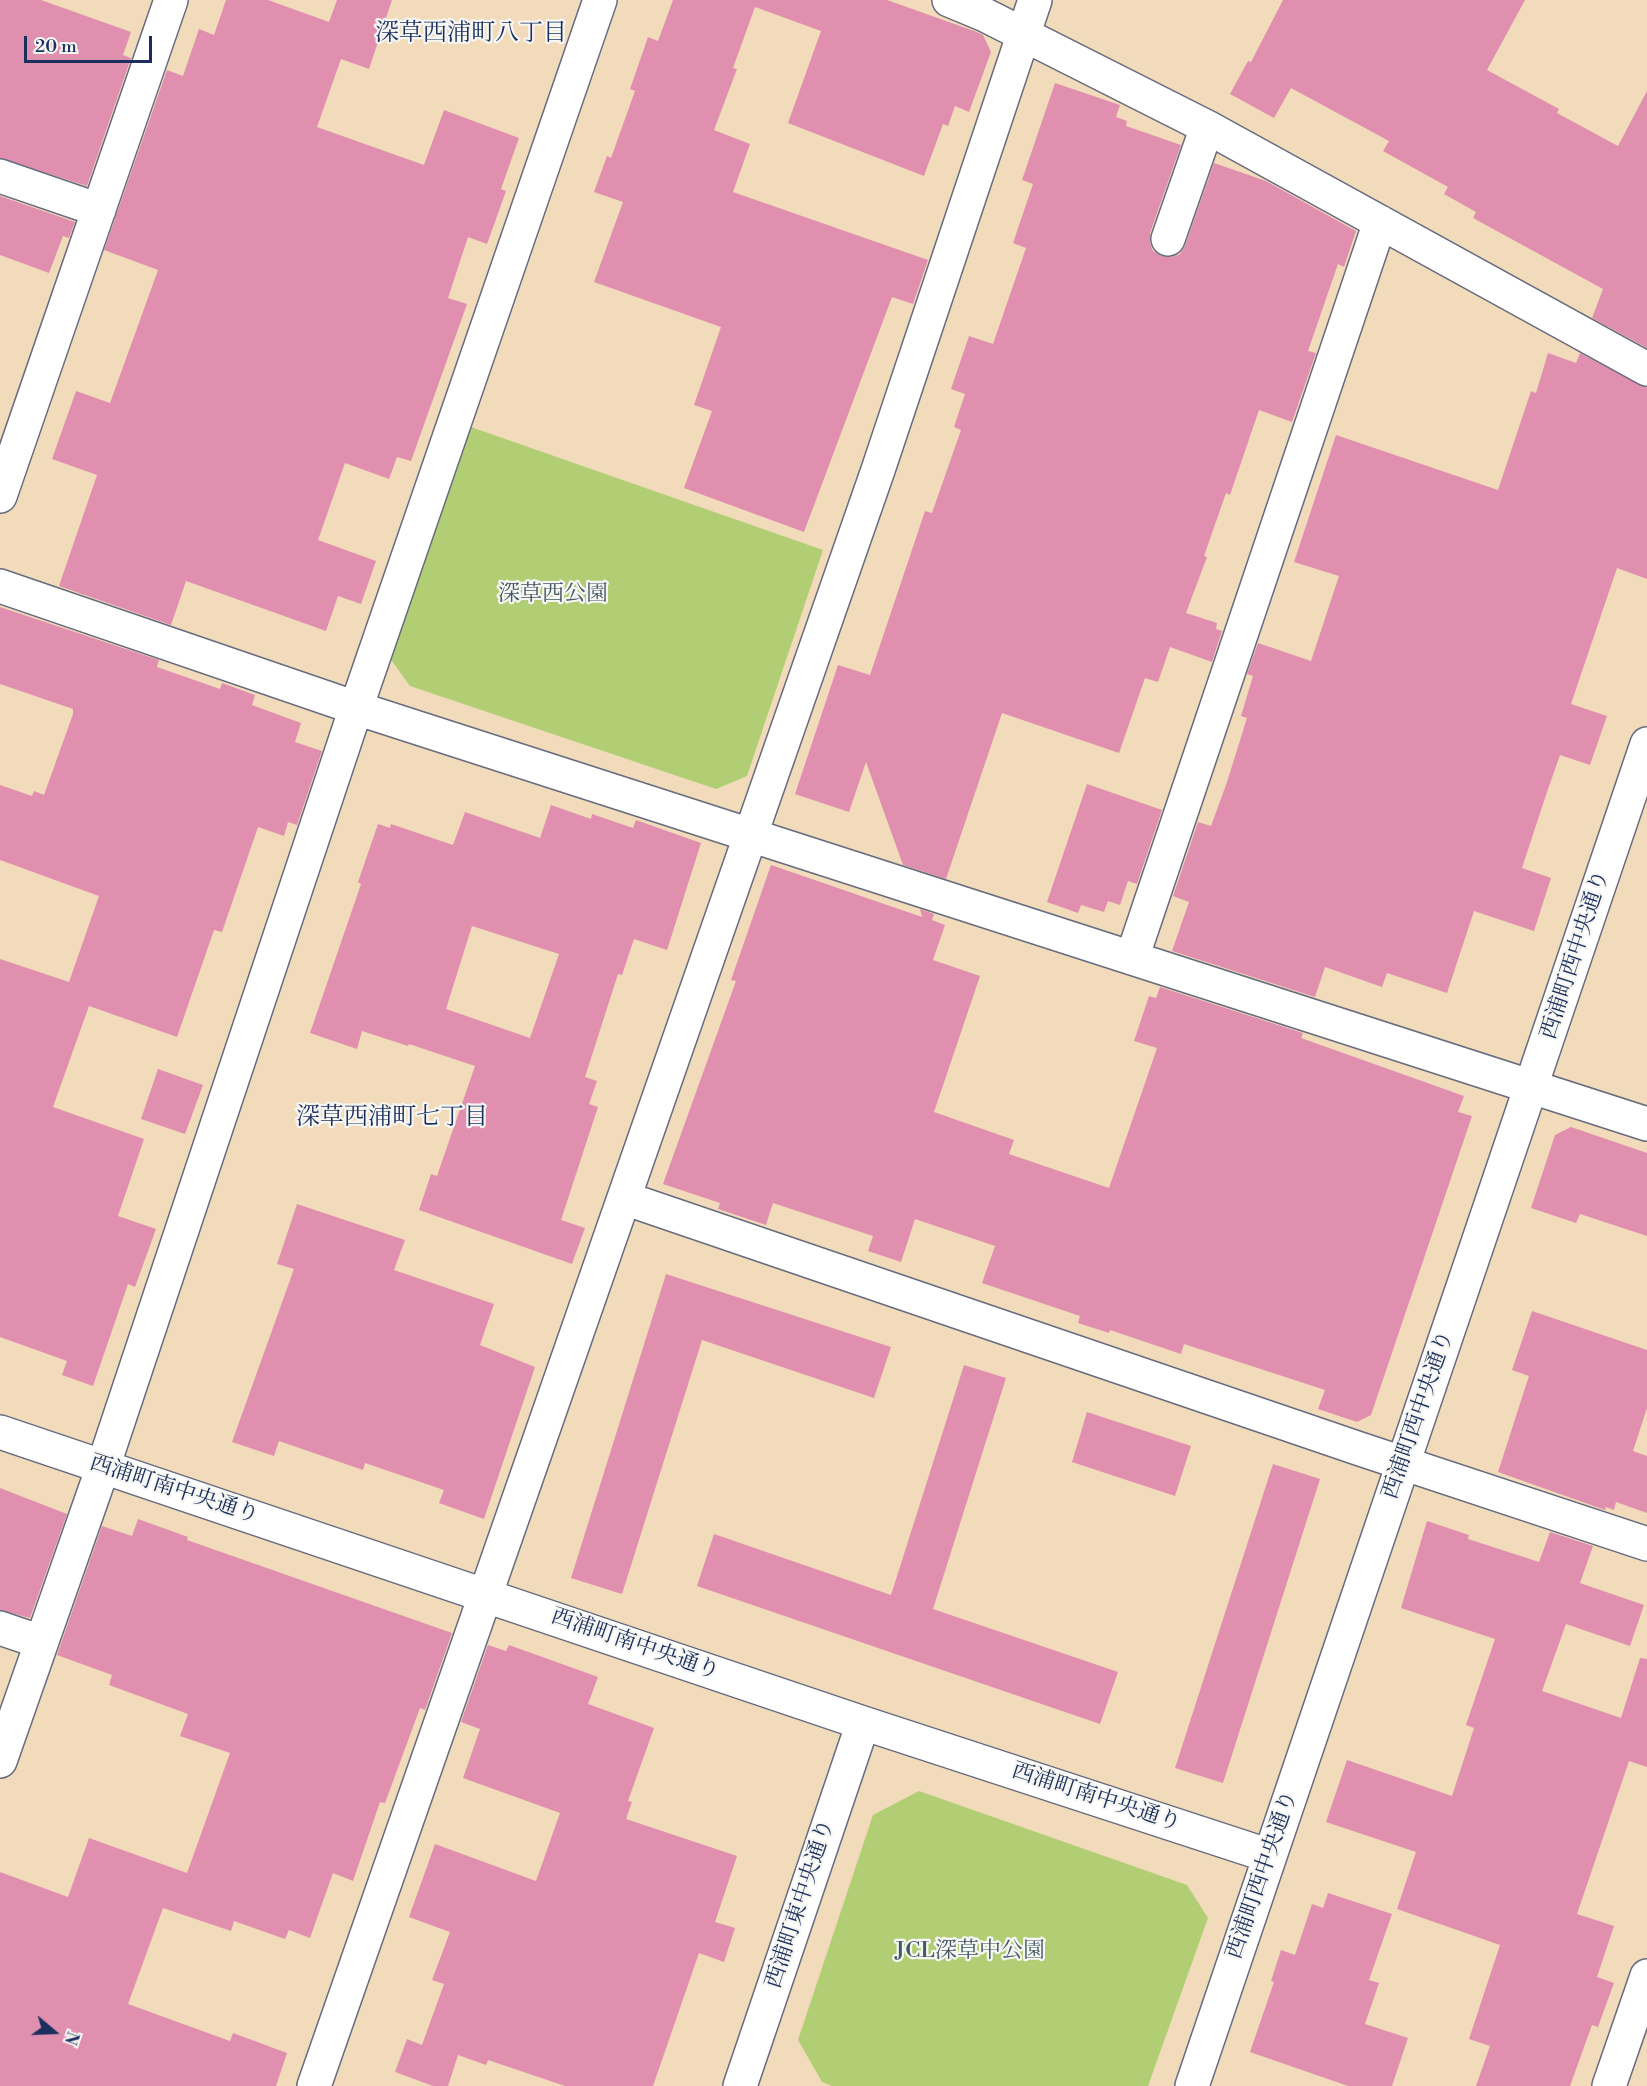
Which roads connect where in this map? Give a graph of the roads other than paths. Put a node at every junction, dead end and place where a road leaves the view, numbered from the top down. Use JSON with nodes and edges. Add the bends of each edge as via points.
{"nodes":[{"id":1,"x":171,"y":0,"type":"edge"},
{"id":2,"x":600,"y":0,"type":"edge"},
{"id":3,"x":949,"y":0,"type":"edge"},
{"id":4,"x":1035,"y":0,"type":"edge"},
{"id":5,"x":1023,"y":34,"type":"junction"},
{"id":6,"x":1207,"y":127,"type":"junction"},
{"id":7,"x":0,"y":176,"type":"edge"},
{"id":8,"x":99,"y":210,"type":"junction"},
{"id":9,"x":1380,"y":222,"type":"junction"},
{"id":10,"x":1168,"y":239,"type":"dead end"},
{"id":11,"x":1647,"y":369,"type":"edge"},
{"id":12,"x":0,"y":496,"type":"edge"},
{"id":13,"x":0,"y":586,"type":"edge"},
{"id":14,"x":356,"y":708,"type":"junction"},
{"id":15,"x":1647,"y":744,"type":"edge"},
{"id":16,"x":751,"y":834,"type":"junction"},
{"id":17,"x":1132,"y":958,"type":"junction"},
{"id":18,"x":1532,"y":1088,"type":"junction"},
{"id":19,"x":1647,"y":1124,"type":"edge"},
{"id":20,"x":624,"y":1198,"type":"junction"},
{"id":21,"x":0,"y":1432,"type":"edge"},
{"id":22,"x":1402,"y":1463,"type":"junction"},
{"id":23,"x":103,"y":1467,"type":"junction"},
{"id":24,"x":1647,"y":1544,"type":"edge"},
{"id":25,"x":486,"y":1594,"type":"junction"},
{"id":26,"x":0,"y":1628,"type":"edge"},
{"id":27,"x":41,"y":1642,"type":"junction"},
{"id":28,"x":863,"y":1723,"type":"junction"},
{"id":29,"x":0,"y":1761,"type":"edge"},
{"id":30,"x":1270,"y":1856,"type":"junction"},
{"id":31,"x":1647,"y":1976,"type":"edge"},
{"id":32,"x":314,"y":2086,"type":"edge"},
{"id":33,"x":740,"y":2086,"type":"edge"},
{"id":34,"x":1192,"y":2086,"type":"edge"},
{"id":35,"x":1609,"y":2086,"type":"edge"}],
"edges":[{"from":1,"to":8,"type":"street"},
{"from":2,"to":14,"type":"street"},
{"from":3,"to":5,"type":"street"},
{"from":4,"to":5,"type":"street"},
{"from":5,"to":6,"type":"street"},
{"from":5,"to":16,"type":"street","via":[[878,470]]},
{"from":6,"to":9,"type":"street"},
{"from":6,"to":10,"type":"street"},
{"from":7,"to":8,"type":"street"},
{"from":8,"to":12,"type":"street"},
{"from":9,"to":11,"type":"street"},
{"from":9,"to":17,"type":"street"},
{"from":13,"to":14,"type":"street"},
{"from":14,"to":16,"type":"street"},
{"from":14,"to":23,"type":"street"},
{"from":15,"to":18,"type":"street","name":"西浦町西中央通り"},
{"from":16,"to":17,"type":"street"},
{"from":16,"to":20,"type":"street"},
{"from":17,"to":18,"type":"street"},
{"from":18,"to":19,"type":"street"},
{"from":18,"to":22,"type":"street","name":"西浦町西中央通り"},
{"from":20,"to":22,"type":"street"},
{"from":20,"to":25,"type":"street"},
{"from":21,"to":23,"type":"street","name":"西浦町南中央通り"},
{"from":22,"to":24,"type":"street"},
{"from":22,"to":30,"type":"street","name":"西浦町西中央通り"},
{"from":23,"to":25,"type":"street","name":"西浦町南中央通り"},
{"from":23,"to":27,"type":"street"},
{"from":25,"to":28,"type":"street","name":"西浦町南中央通り"},
{"from":25,"to":32,"type":"street"},
{"from":26,"to":27,"type":"street"},
{"from":27,"to":29,"type":"street"},
{"from":28,"to":30,"type":"street","name":"西浦町南中央通り"},
{"from":28,"to":33,"type":"street","name":"西浦町東中央通り"},
{"from":30,"to":34,"type":"street","name":"西浦町西中央通り"},
{"from":31,"to":35,"type":"street"}]}
